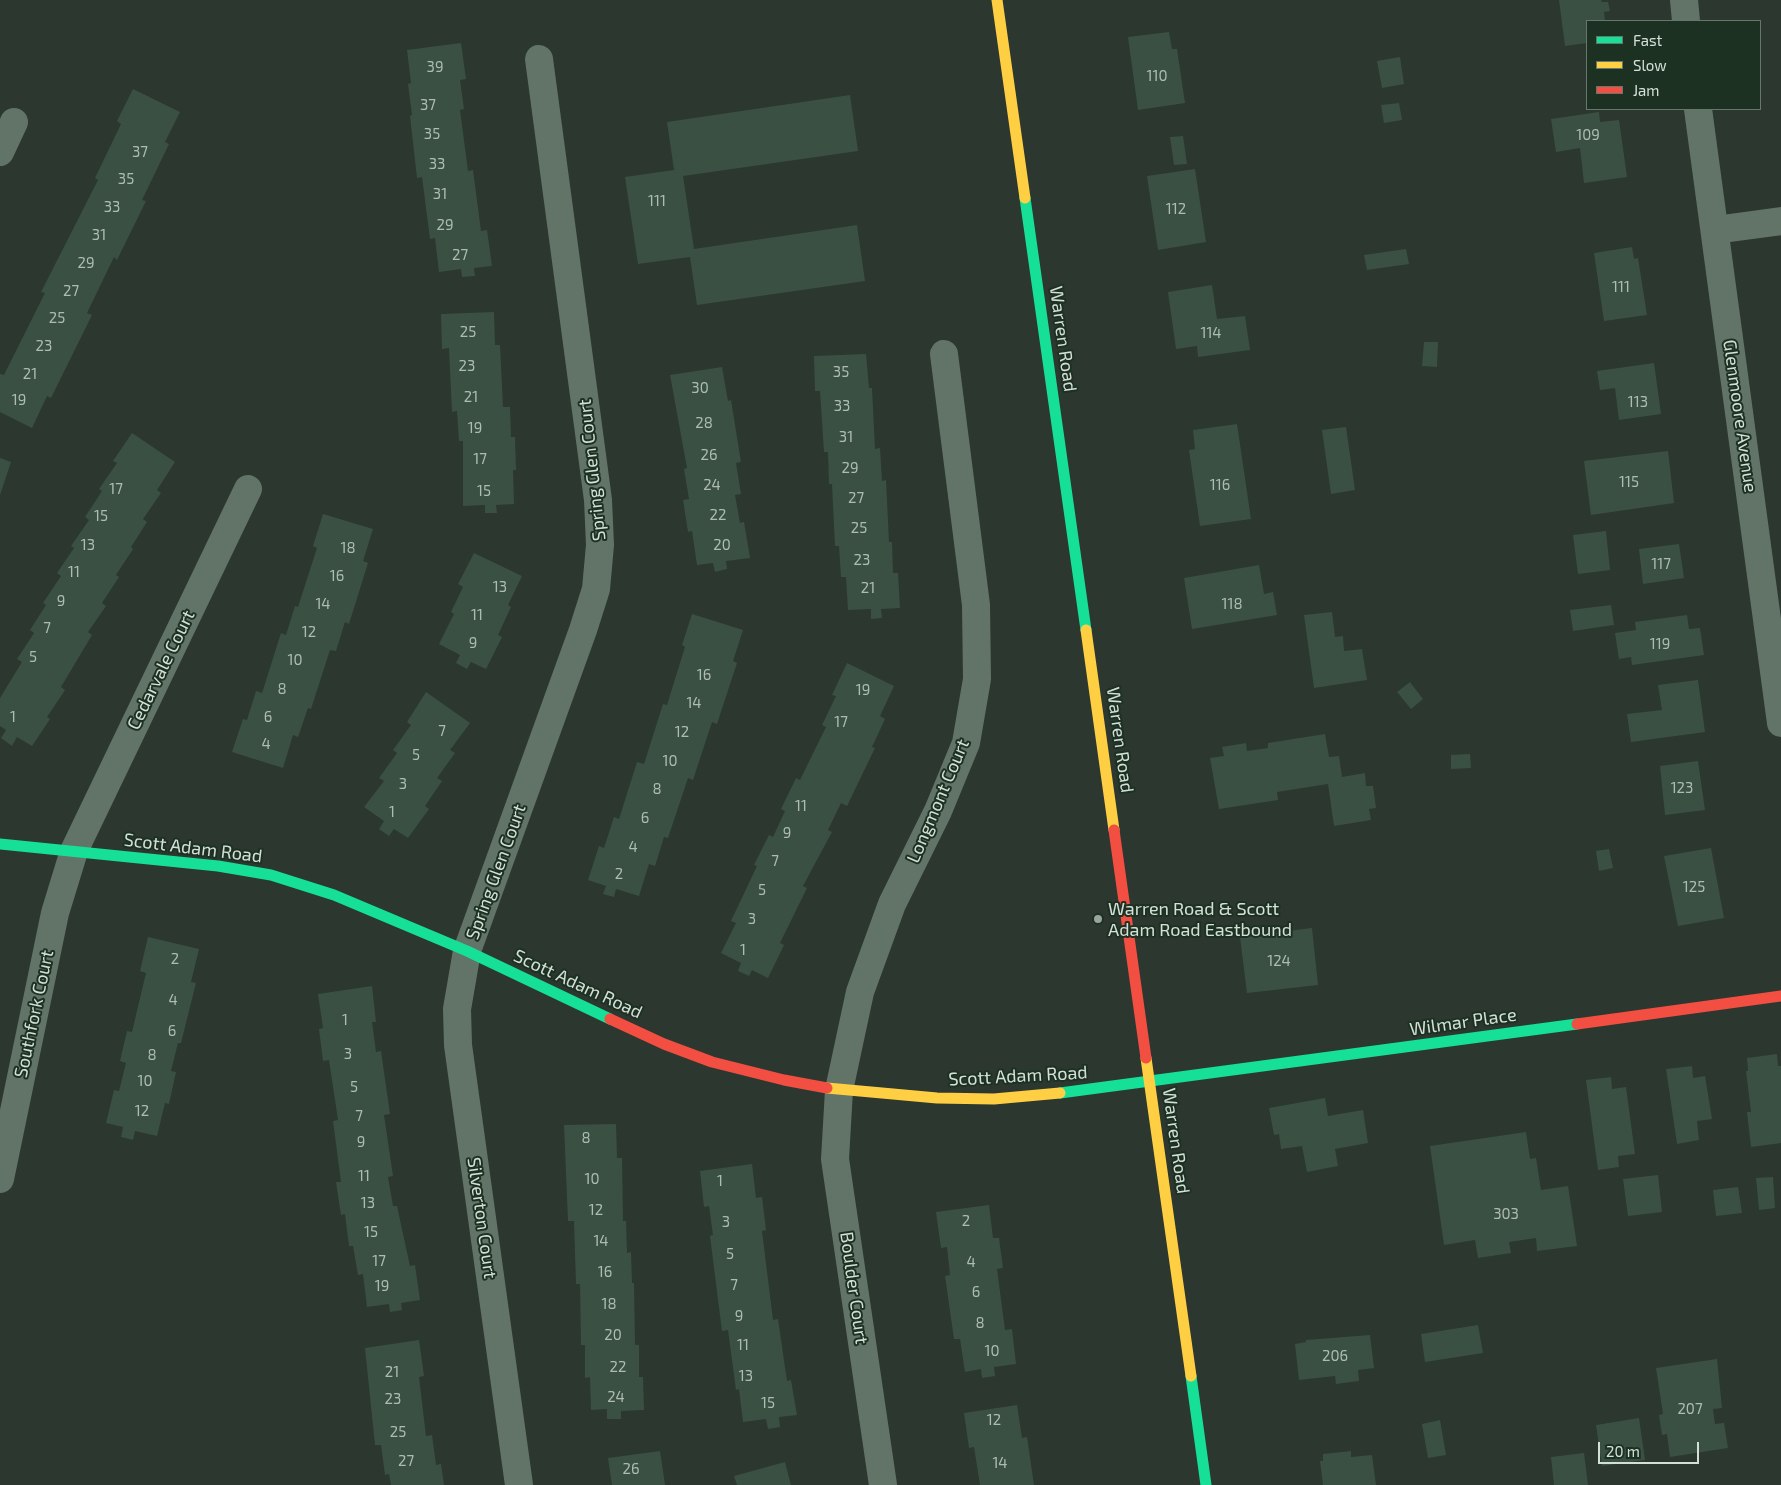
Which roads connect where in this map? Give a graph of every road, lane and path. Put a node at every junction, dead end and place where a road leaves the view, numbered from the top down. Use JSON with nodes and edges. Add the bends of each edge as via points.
{"nodes":[{"id":1,"x":997,"y":0,"type":"edge"},
{"id":2,"x":1684,"y":0,"type":"edge"},
{"id":3,"x":1686,"y":20,"type":"edge"},
{"id":4,"x":539,"y":60,"type":"dead end"},
{"id":5,"x":1698,"y":110,"type":"edge"},
{"id":6,"x":14,"y":122,"type":"dead end"},
{"id":7,"x":0,"y":152,"type":"edge"},
{"id":8,"x":1781,"y":221,"type":"edge"},
{"id":9,"x":1715,"y":230,"type":"junction"},
{"id":10,"x":944,"y":354,"type":"dead end"},
{"id":11,"x":248,"y":489,"type":"dead end"},
{"id":12,"x":1781,"y":723,"type":"edge"},
{"id":13,"x":0,"y":844,"type":"edge"},
{"id":14,"x":74,"y":851,"type":"junction"},
{"id":15,"x":467,"y":950,"type":"junction"},
{"id":16,"x":1781,"y":996,"type":"edge"},
{"id":17,"x":1150,"y":1083,"type":"junction"},
{"id":18,"x":839,"y":1090,"type":"junction"},
{"id":19,"x":0,"y":1179,"type":"edge"},
{"id":20,"x":519,"y":1485,"type":"edge"},
{"id":21,"x":883,"y":1485,"type":"edge"},
{"id":22,"x":1206,"y":1485,"type":"edge"}],
"edges":[{"from":1,"to":17,"type":"street","name":"Warren Road"},
{"from":2,"to":3,"type":"street"},
{"from":4,"to":15,"type":"street","name":"Spring Glen Court","via":[[598,500],[600,544],[596,589],[583,630]]},
{"from":5,"to":9,"type":"street","name":"Glenmoore Avenue"},
{"from":6,"to":7,"type":"street"},
{"from":8,"to":9,"type":"street"},
{"from":9,"to":12,"type":"street","name":"Glenmoore Avenue"},
{"from":10,"to":18,"type":"street","name":"Longmont Court","via":[[976,605],[977,679],[966,743],[938,811],[892,904],[860,992]]},
{"from":11,"to":14,"type":"street","name":"Cedarvale Court"},
{"from":13,"to":14,"type":"street","name":"Scott Adam Road"},
{"from":14,"to":15,"type":"street","name":"Scott Adam Road","via":[[218,866],[271,875],[334,895]]},
{"from":14,"to":19,"type":"street","name":"Southfork Court","via":[[55,912]]},
{"from":15,"to":18,"type":"street","name":"Scott Adam Road","via":[[664,1044],[784,1080]]},
{"from":15,"to":20,"type":"street","name":"Silverton Court","via":[[458,1009],[458,1045]]},
{"from":16,"to":17,"type":"street","name":"Wilmar Place"},
{"from":17,"to":18,"type":"street","name":"Scott Adam Road","via":[[994,1099]]},
{"from":17,"to":22,"type":"street","name":"Warren Road"},
{"from":18,"to":21,"type":"street","name":"Boulder Court","via":[[835,1159]]}]}
